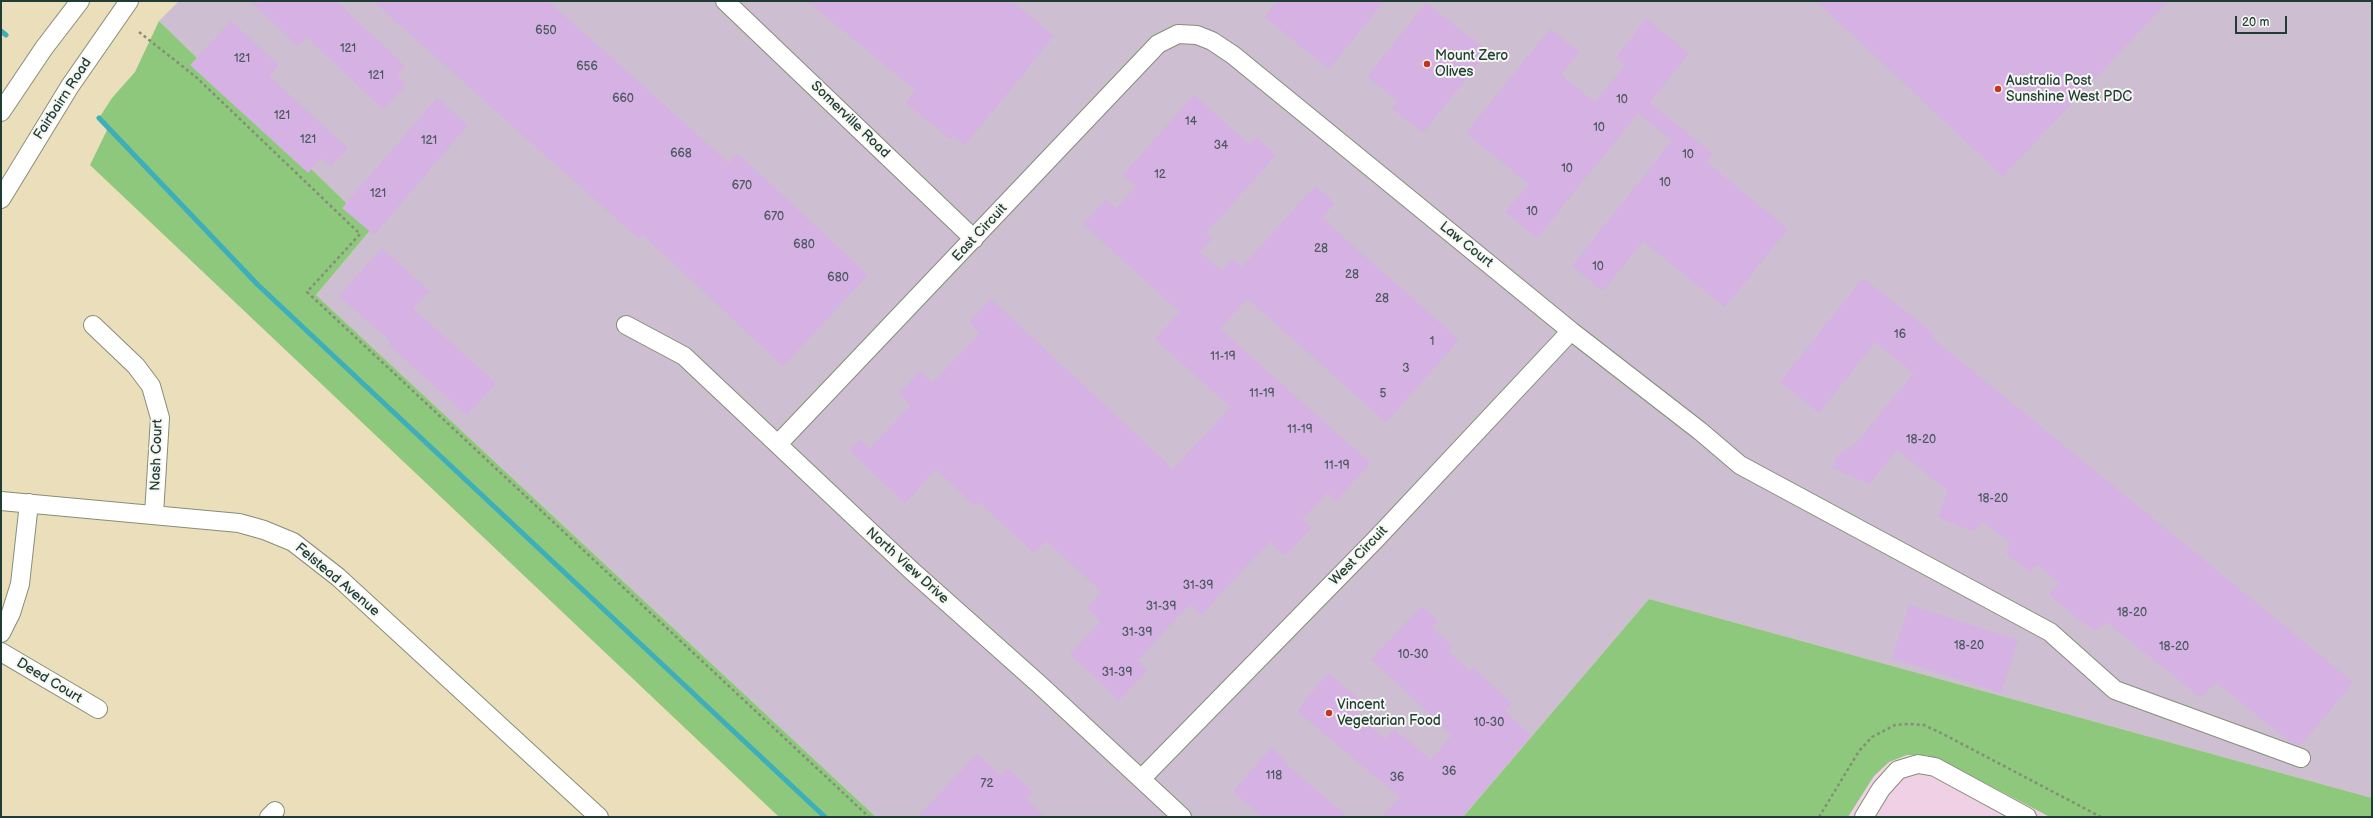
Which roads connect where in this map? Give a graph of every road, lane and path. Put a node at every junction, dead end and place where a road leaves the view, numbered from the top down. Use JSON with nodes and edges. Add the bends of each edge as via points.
{"nodes":[{"id":1,"x":80,"y":1,"type":"edge"},
{"id":2,"x":129,"y":1,"type":"edge"},
{"id":3,"x":725,"y":1,"type":"edge"},
{"id":4,"x":139,"y":32,"type":"dead end"},
{"id":5,"x":1187,"y":34,"type":"joint"},
{"id":6,"x":1,"y":112,"type":"edge"},
{"id":7,"x":1,"y":199,"type":"edge"},
{"id":8,"x":974,"y":239,"type":"junction"},
{"id":9,"x":93,"y":325,"type":"dead end"},
{"id":10,"x":626,"y":325,"type":"dead end"},
{"id":11,"x":1572,"y":331,"type":"junction"},
{"id":12,"x":778,"y":444,"type":"junction"},
{"id":13,"x":1,"y":501,"type":"edge"},
{"id":14,"x":29,"y":503,"type":"junction"},
{"id":15,"x":154,"y":514,"type":"junction"},
{"id":16,"x":1,"y":633,"type":"edge"},
{"id":17,"x":1,"y":652,"type":"edge"},
{"id":18,"x":98,"y":709,"type":"dead end"},
{"id":19,"x":2301,"y":758,"type":"dead end"},
{"id":20,"x":1142,"y":778,"type":"junction"},
{"id":21,"x":599,"y":817,"type":"edge"},
{"id":22,"x":869,"y":817,"type":"edge"},
{"id":23,"x":1182,"y":817,"type":"edge"},
{"id":24,"x":1864,"y":817,"type":"edge"},
{"id":25,"x":2026,"y":817,"type":"edge"}],
"edges":[{"from":1,"to":6,"type":"street","via":[[44,48]]},
{"from":2,"to":7,"type":"street","name":"Fairbairn Road","via":[[70,86]]},
{"from":3,"to":8,"type":"street","name":"Somerville Road"},
{"from":4,"to":22,"type":"path","via":[[196,77],[360,234],[307,292]]},
{"from":5,"to":8,"type":"street","name":"East Circuit","via":[[1169,37],[1158,44]]},
{"from":5,"to":11,"type":"street","name":"Law Court","via":[[1208,39],[1233,55]]},
{"from":8,"to":12,"type":"street","name":"East Circuit"},
{"from":9,"to":15,"type":"street","name":"Nash Court","via":[[136,366],[151,386],[160,418]]},
{"from":10,"to":12,"type":"street","name":"North View Drive","via":[[684,356]]},
{"from":11,"to":19,"type":"street","name":"Law Court","via":[[1740,465],[2050,632],[2116,690]]},
{"from":11,"to":20,"type":"street","name":"West Circuit","via":[[1377,538]]},
{"from":12,"to":20,"type":"street","name":"North View Drive","via":[[912,571]]},
{"from":13,"to":14,"type":"street","name":"Felstead Avenue"},
{"from":14,"to":15,"type":"street","name":"Felstead Avenue"},
{"from":14,"to":16,"type":"street","via":[[20,584],[14,607]]},
{"from":15,"to":21,"type":"street","name":"Felstead Avenue","via":[[239,523],[293,542],[338,577]]},
{"from":17,"to":18,"type":"street","name":"Deed Court"},
{"from":20,"to":23,"type":"street","name":"North View Drive"},
{"from":24,"to":25,"type":"street","via":[[1881,789],[1898,770],[1918,764],[1934,767]]}]}
